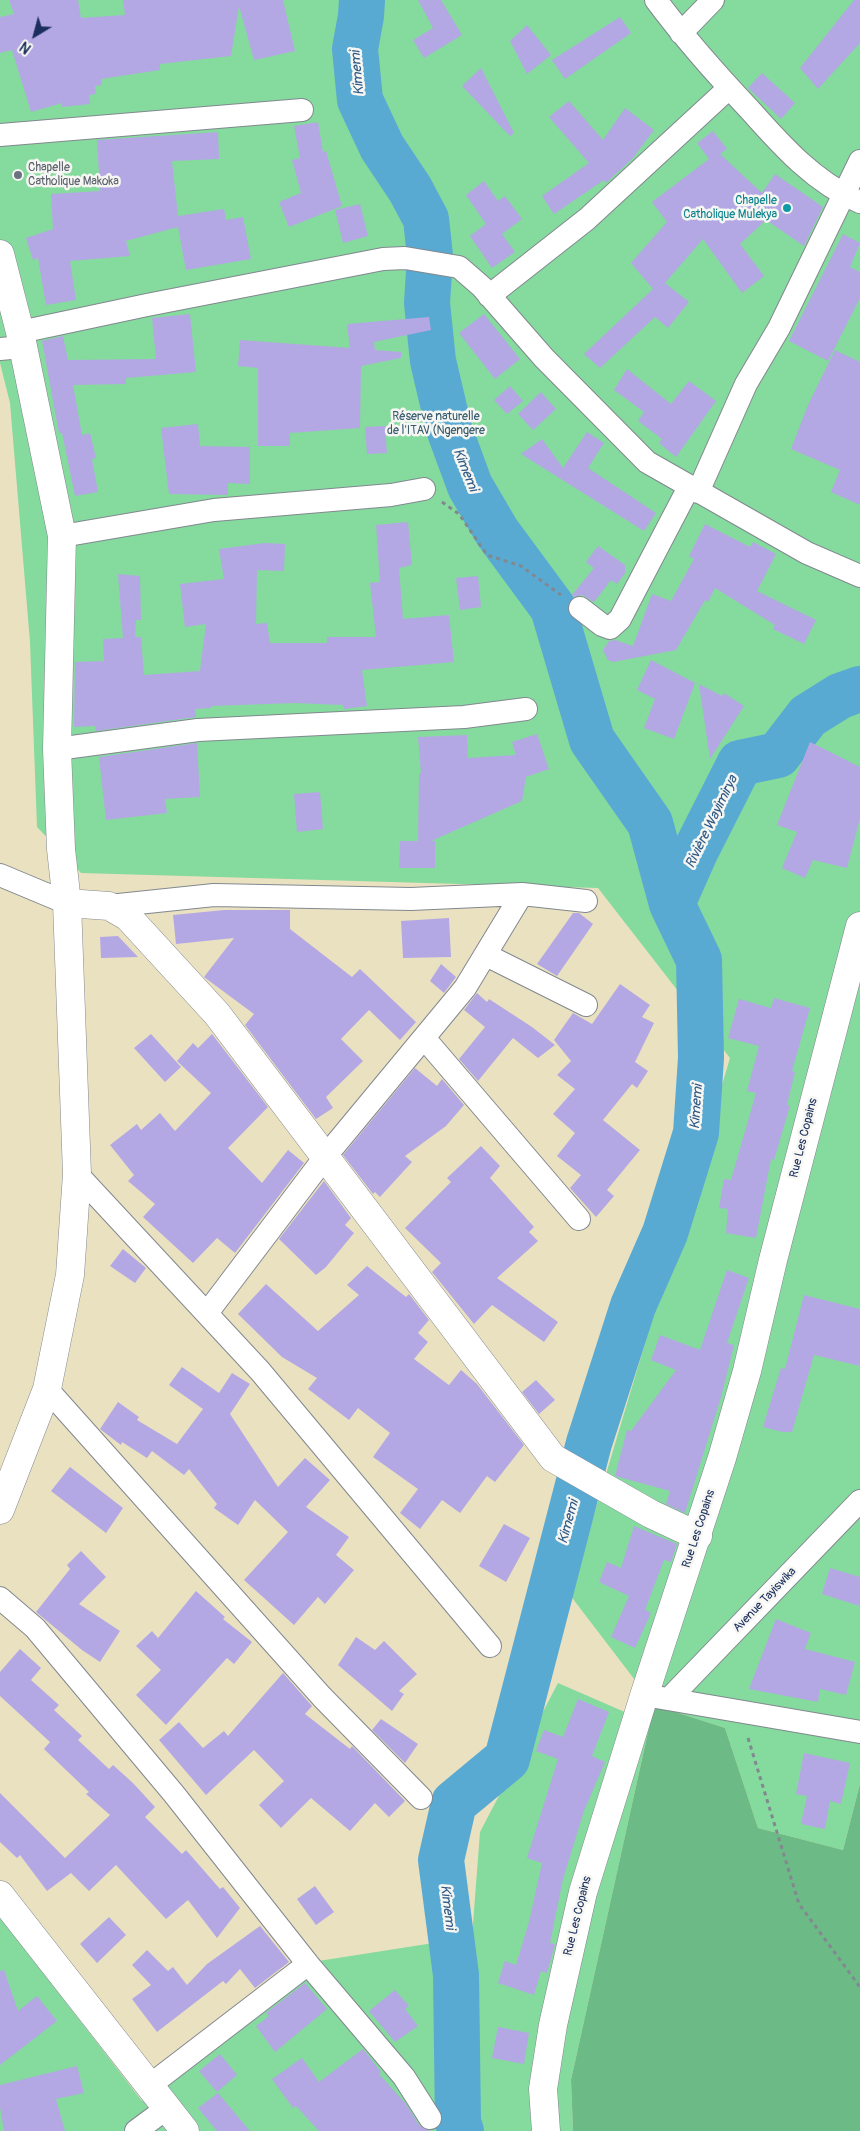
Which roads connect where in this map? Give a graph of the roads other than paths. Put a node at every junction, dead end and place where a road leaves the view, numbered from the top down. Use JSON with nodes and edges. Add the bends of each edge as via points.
{"nodes":[{"id":1,"x":656,"y":0,"type":"edge"},
{"id":2,"x":713,"y":0,"type":"edge"},
{"id":3,"x":681,"y":33,"type":"junction"},
{"id":4,"x":729,"y":88,"type":"junction"},
{"id":5,"x":302,"y":110,"type":"dead end"},
{"id":6,"x":0,"y":135,"type":"edge"},
{"id":7,"x":860,"y":161,"type":"edge"},
{"id":8,"x":851,"y":198,"type":"edge"},
{"id":9,"x":0,"y":254,"type":"edge"},
{"id":10,"x":490,"y":296,"type":"junction"},
{"id":11,"x":14,"y":343,"type":"edge"},
{"id":12,"x":424,"y":489,"type":"road end"},
{"id":13,"x":693,"y":490,"type":"junction"},
{"id":14,"x":62,"y":536,"type":"junction"},
{"id":15,"x":860,"y":576,"type":"edge"},
{"id":16,"x":580,"y":608,"type":"road end"},
{"id":17,"x":526,"y":708,"type":"dead end"},
{"id":18,"x":57,"y":749,"type":"junction"},
{"id":19,"x":0,"y":875,"type":"edge"},
{"id":20,"x":522,"y":894,"type":"junction"},
{"id":21,"x":586,"y":901,"type":"dead end"},
{"id":22,"x":67,"y":903,"type":"junction"},
{"id":23,"x":109,"y":906,"type":"junction"},
{"id":24,"x":860,"y":926,"type":"edge"},
{"id":25,"x":486,"y":955,"type":"junction"},
{"id":26,"x":586,"y":1005,"type":"dead end"},
{"id":27,"x":425,"y":1039,"type":"junction"},
{"id":28,"x":325,"y":1157,"type":"junction"},
{"id":29,"x":77,"y":1174,"type":"junction"},
{"id":30,"x":579,"y":1219,"type":"dead end"},
{"id":31,"x":207,"y":1313,"type":"junction"},
{"id":32,"x":47,"y":1389,"type":"junction"},
{"id":33,"x":858,"y":1506,"type":"edge"},
{"id":34,"x":0,"y":1510,"type":"edge"},
{"id":35,"x":698,"y":1536,"type":"junction"},
{"id":36,"x":0,"y":1598,"type":"edge"},
{"id":37,"x":490,"y":1646,"type":"dead end"},
{"id":38,"x":656,"y":1697,"type":"junction"},
{"id":39,"x":860,"y":1732,"type":"edge"},
{"id":40,"x":421,"y":1798,"type":"dead end"},
{"id":41,"x":0,"y":1895,"type":"edge"},
{"id":42,"x":308,"y":1964,"type":"junction"},
{"id":43,"x":149,"y":2086,"type":"junction"},
{"id":44,"x":167,"y":2108,"type":"junction"},
{"id":45,"x":430,"y":2118,"type":"dead end"},
{"id":46,"x":136,"y":2131,"type":"edge"},
{"id":47,"x":186,"y":2131,"type":"edge"},
{"id":48,"x":546,"y":2131,"type":"edge"}],
"edges":[{"from":1,"to":3,"type":"street"},
{"from":2,"to":3,"type":"street"},
{"from":3,"to":4,"type":"street"},
{"from":4,"to":8,"type":"street","via":[[814,175]]},
{"from":4,"to":10,"type":"street","via":[[587,219]]},
{"from":5,"to":6,"type":"street"},
{"from":7,"to":8,"type":"street"},
{"from":8,"to":13,"type":"street","via":[[746,384]]},
{"from":9,"to":11,"type":"street"},
{"from":10,"to":11,"type":"street","via":[[459,268],[405,258],[384,259],[315,272]]},
{"from":10,"to":13,"type":"street","via":[[544,358],[647,462]]},
{"from":11,"to":14,"type":"street"},
{"from":12,"to":14,"type":"street","via":[[391,495],[214,510]]},
{"from":13,"to":15,"type":"street","via":[[807,552]]},
{"from":13,"to":16,"type":"street","via":[[620,619],[610,628]]},
{"from":14,"to":18,"type":"street"},
{"from":17,"to":18,"type":"street","via":[[464,716],[198,730]]},
{"from":18,"to":22,"type":"street"},
{"from":19,"to":22,"type":"street"},
{"from":20,"to":21,"type":"street"},
{"from":20,"to":23,"type":"street","via":[[411,899],[214,895]]},
{"from":20,"to":25,"type":"street"},
{"from":22,"to":23,"type":"street"},
{"from":22,"to":29,"type":"street"},
{"from":23,"to":28,"type":"street","via":[[128,917],[152,940],[217,1014]]},
{"from":24,"to":35,"type":"street","name":"Rue Les Copains","via":[[747,1371]]},
{"from":25,"to":26,"type":"street"},
{"from":25,"to":27,"type":"street"},
{"from":27,"to":28,"type":"street"},
{"from":27,"to":30,"type":"street"},
{"from":28,"to":31,"type":"street"},
{"from":28,"to":35,"type":"street","via":[[553,1458],[606,1490]]},
{"from":29,"to":31,"type":"street"},
{"from":29,"to":32,"type":"street","via":[[70,1274]]},
{"from":31,"to":37,"type":"street","via":[[260,1371]]},
{"from":32,"to":34,"type":"street"},
{"from":32,"to":40,"type":"street","via":[[322,1697]]},
{"from":33,"to":38,"type":"street","name":"Avenue Tayiswika"},
{"from":35,"to":38,"type":"street","name":"Rue Les Copains"},
{"from":36,"to":42,"type":"street","via":[[35,1628],[174,1794]]},
{"from":38,"to":39,"type":"street"},
{"from":38,"to":48,"type":"street","name":"Rue Les Copains","via":[[583,1892],[553,2025],[543,2089]]},
{"from":41,"to":43,"type":"street"},
{"from":42,"to":43,"type":"street"},
{"from":42,"to":45,"type":"street","via":[[404,2078]]},
{"from":43,"to":44,"type":"street"},
{"from":44,"to":46,"type":"street"},
{"from":44,"to":47,"type":"street"}]}
